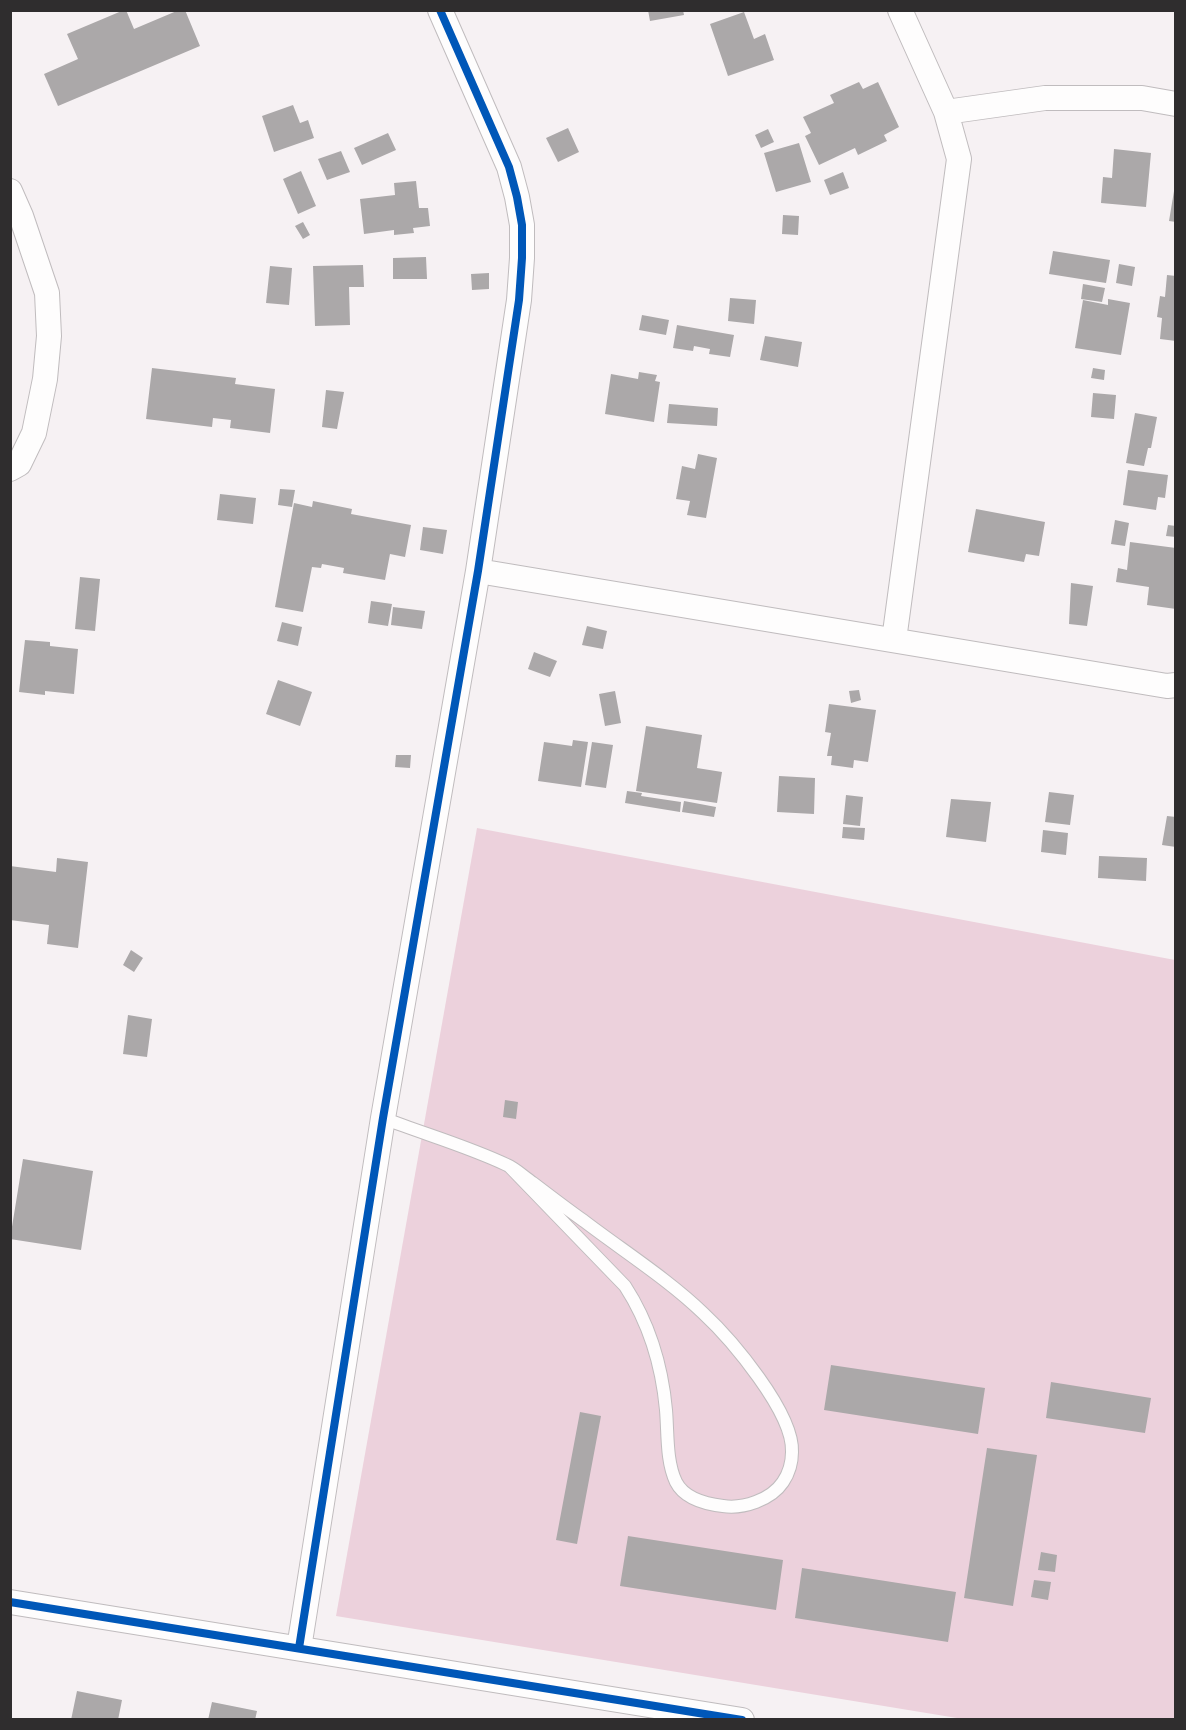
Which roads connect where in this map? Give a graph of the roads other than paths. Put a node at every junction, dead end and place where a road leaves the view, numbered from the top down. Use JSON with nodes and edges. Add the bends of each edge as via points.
{"nodes":[{"id":1,"x":440,"y":10,"type":"edge"},
{"id":2,"x":900,"y":10,"type":"edge"},
{"id":3,"x":1176,"y":104,"type":"edge"},
{"id":4,"x":946,"y":112,"type":"junction"},
{"id":5,"x":10,"y":191,"type":"edge"},
{"id":6,"x":10,"y":469,"type":"edge"},
{"id":7,"x":478,"y":571,"type":"junction"},
{"id":8,"x":894,"y":640,"type":"junction"},
{"id":9,"x":1176,"y":685,"type":"edge"},
{"id":10,"x":383,"y":1118,"type":"junction"},
{"id":11,"x":509,"y":1166,"type":"junction"},
{"id":12,"x":10,"y":1602,"type":"edge"},
{"id":13,"x":299,"y":1648,"type":"junction"},
{"id":14,"x":742,"y":1719,"type":"edge"}],
"edges":[{"from":1,"to":7,"type":"street","via":[[509,167],[522,225],[519,300]]},
{"from":2,"to":4,"type":"street"},
{"from":3,"to":4,"type":"street","via":[[1142,98],[1045,98]]},
{"from":4,"to":8,"type":"street","via":[[959,159]]},
{"from":5,"to":6,"type":"street","via":[[47,293],[49,336],[34,433],[19,464]]},
{"from":7,"to":8,"type":"street"},
{"from":7,"to":10,"type":"street"},
{"from":8,"to":9,"type":"street"},
{"from":10,"to":11,"type":"lane"},
{"from":10,"to":13,"type":"street"},
{"from":11,"to":11,"type":"lane","via":[[703,1312],[737,1348],[787,1424],[793,1450],[790,1471],[780,1487],[765,1499],[726,1507],[690,1496],[677,1484],[671,1467],[660,1368],[637,1304],[625,1286]]},
{"from":12,"to":13,"type":"street"},
{"from":13,"to":14,"type":"street"}]}
